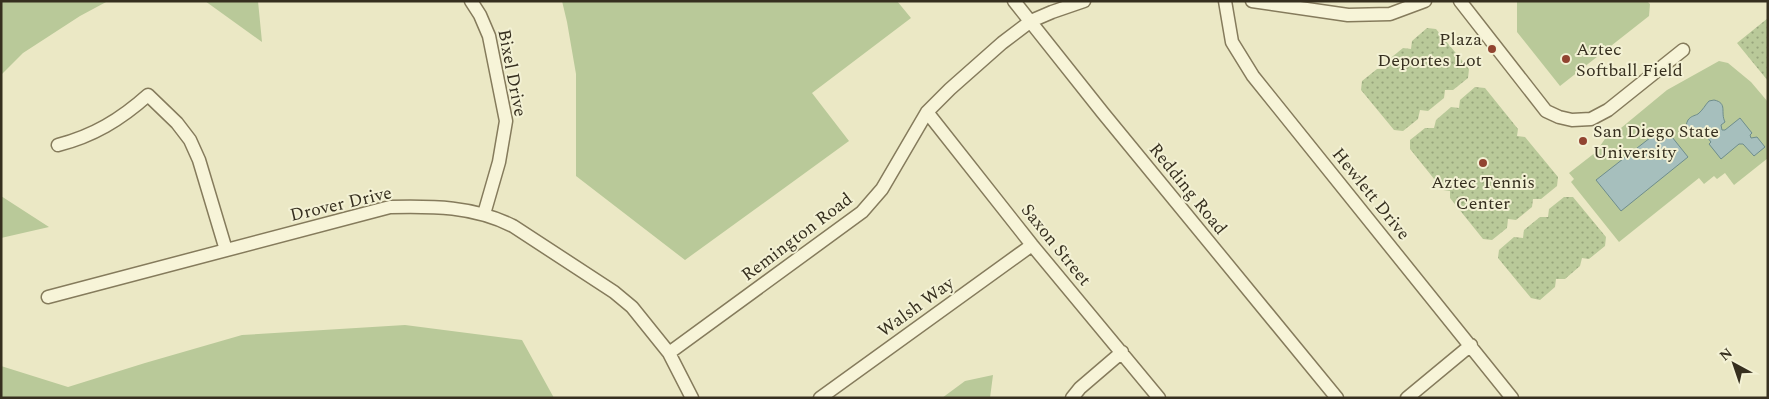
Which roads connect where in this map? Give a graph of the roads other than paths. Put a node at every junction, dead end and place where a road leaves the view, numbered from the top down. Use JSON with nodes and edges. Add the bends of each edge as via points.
{"nodes":[{"id":1,"x":471,"y":1,"type":"edge"},
{"id":2,"x":1014,"y":1,"type":"edge"},
{"id":3,"x":1084,"y":1,"type":"edge"},
{"id":4,"x":1225,"y":1,"type":"edge"},
{"id":5,"x":1252,"y":1,"type":"edge"},
{"id":6,"x":1425,"y":1,"type":"edge"},
{"id":7,"x":1460,"y":1,"type":"edge"},
{"id":8,"x":1031,"y":21,"type":"junction"},
{"id":9,"x":1683,"y":50,"type":"dead end"},
{"id":10,"x":926,"y":112,"type":"junction"},
{"id":11,"x":58,"y":145,"type":"dead end"},
{"id":12,"x":484,"y":214,"type":"junction"},
{"id":13,"x":1032,"y":245,"type":"junction"},
{"id":14,"x":226,"y":250,"type":"junction"},
{"id":15,"x":48,"y":297,"type":"dead end"},
{"id":16,"x":1471,"y":345,"type":"junction"},
{"id":17,"x":1122,"y":352,"type":"junction"},
{"id":18,"x":668,"y":353,"type":"junction"},
{"id":19,"x":692,"y":398,"type":"edge"},
{"id":20,"x":820,"y":398,"type":"edge"},
{"id":21,"x":1072,"y":398,"type":"edge"},
{"id":22,"x":1159,"y":398,"type":"edge"},
{"id":23,"x":1337,"y":398,"type":"edge"},
{"id":24,"x":1408,"y":398,"type":"edge"},
{"id":25,"x":1512,"y":398,"type":"edge"}],
"edges":[{"from":1,"to":12,"type":"street","name":"Bixel Drive","via":[[489,36],[506,121],[499,162]]},
{"from":2,"to":8,"type":"street","name":"Redding Road"},
{"from":3,"to":8,"type":"street","name":"Remington Road"},
{"from":4,"to":16,"type":"street","name":"Hewlett Drive","via":[[1232,42],[1253,76]]},
{"from":5,"to":6,"type":"street","via":[[1348,15],[1390,14]]},
{"from":7,"to":9,"type":"street","via":[[1546,111],[1572,120],[1591,120],[1608,110]]},
{"from":8,"to":10,"type":"street","name":"Remington Road","via":[[974,67]]},
{"from":8,"to":23,"type":"street","name":"Redding Road"},
{"from":10,"to":13,"type":"street","name":"Saxon Street"},
{"from":10,"to":18,"type":"street","name":"Remington Road","via":[[882,189],[862,212]]},
{"from":11,"to":14,"type":"street","via":[[104,128],[148,96],[190,140]]},
{"from":12,"to":14,"type":"street","name":"Drover Drive","via":[[438,206],[390,207]]},
{"from":12,"to":18,"type":"street","name":"Drover Drive","via":[[513,226],[614,292],[632,307]]},
{"from":13,"to":17,"type":"street","name":"Saxon Street"},
{"from":13,"to":20,"type":"street","name":"Walsh Way"},
{"from":14,"to":15,"type":"street","name":"Drover Drive"},
{"from":16,"to":24,"type":"street"},
{"from":16,"to":25,"type":"street","name":"Hewlett Drive"},
{"from":17,"to":21,"type":"street"},
{"from":17,"to":22,"type":"street","name":"Saxon Street"},
{"from":18,"to":19,"type":"street","name":"Drover Drive"}]}
